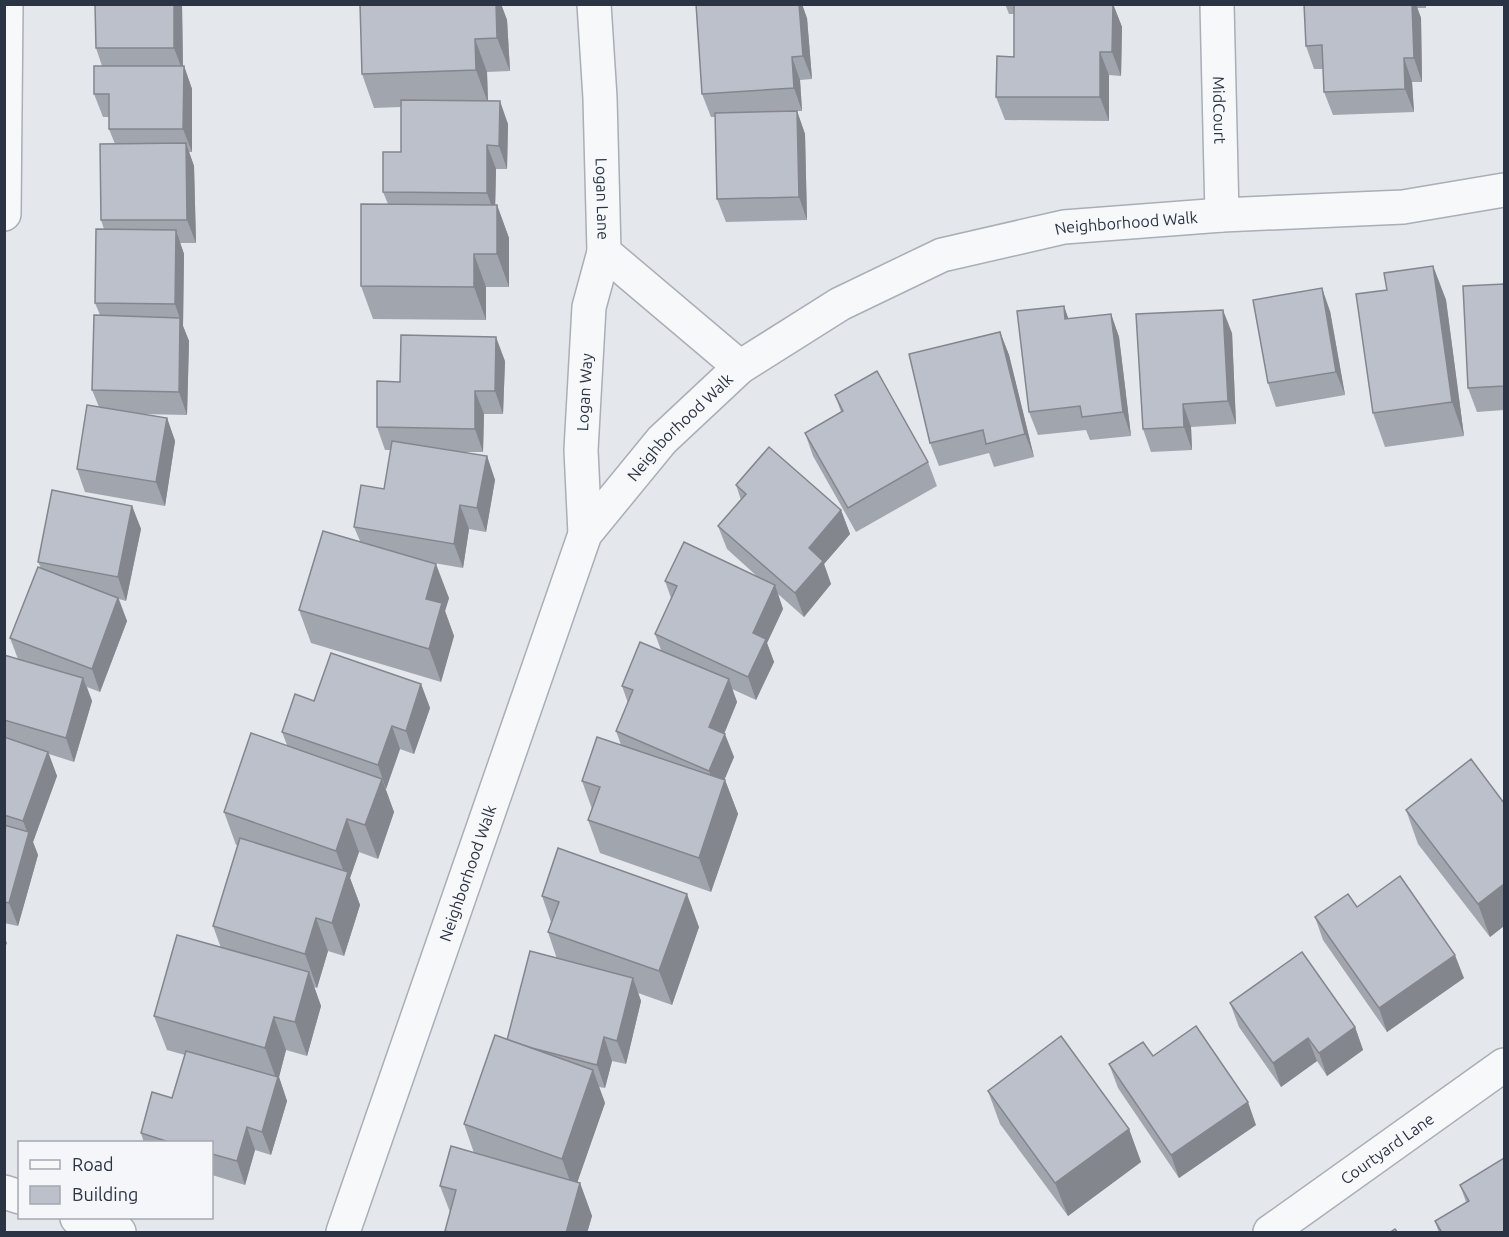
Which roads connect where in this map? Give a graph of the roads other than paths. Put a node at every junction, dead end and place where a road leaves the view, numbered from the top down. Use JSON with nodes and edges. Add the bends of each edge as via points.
{"nodes":[{"id":1,"x":6,"y":4,"type":"edge"},
{"id":2,"x":594,"y":4,"type":"edge"},
{"id":3,"x":1217,"y":4,"type":"edge"},
{"id":4,"x":1504,"y":190,"type":"edge"},
{"id":5,"x":4,"y":214,"type":"edge"},
{"id":6,"x":1222,"y":215,"type":"junction"},
{"id":7,"x":604,"y":252,"type":"junction"},
{"id":8,"x":740,"y":367,"type":"junction"},
{"id":9,"x":585,"y":534,"type":"junction"},
{"id":10,"x":1504,"y":1065,"type":"edge"},
{"id":11,"x":80,"y":1219,"type":"edge"},
{"id":12,"x":119,"y":1233,"type":"edge"},
{"id":13,"x":342,"y":1233,"type":"edge"},
{"id":14,"x":1270,"y":1233,"type":"edge"}],
"edges":[{"from":1,"to":5,"type":"street"},
{"from":2,"to":7,"type":"street","name":"Logan Lane"},
{"from":3,"to":6,"type":"street","name":"MidCourt"},
{"from":4,"to":6,"type":"street","name":"Neighborhood Walk","via":[[1403,207]]},
{"from":6,"to":8,"type":"street","name":"Neighborhood Walk","via":[[1064,227],[942,255],[840,304]]},
{"from":7,"to":8,"type":"street","name":"Logan Lane"},
{"from":7,"to":9,"type":"street","name":"Logan Way","via":[[589,308],[581,450]]},
{"from":8,"to":9,"type":"street","name":"Neighborhood Walk","via":[[662,440]]},
{"from":9,"to":13,"type":"street","name":"Neighborhood Walk"},
{"from":10,"to":14,"type":"street","name":"Courtyard Lane"},
{"from":11,"to":12,"type":"street"}]}
